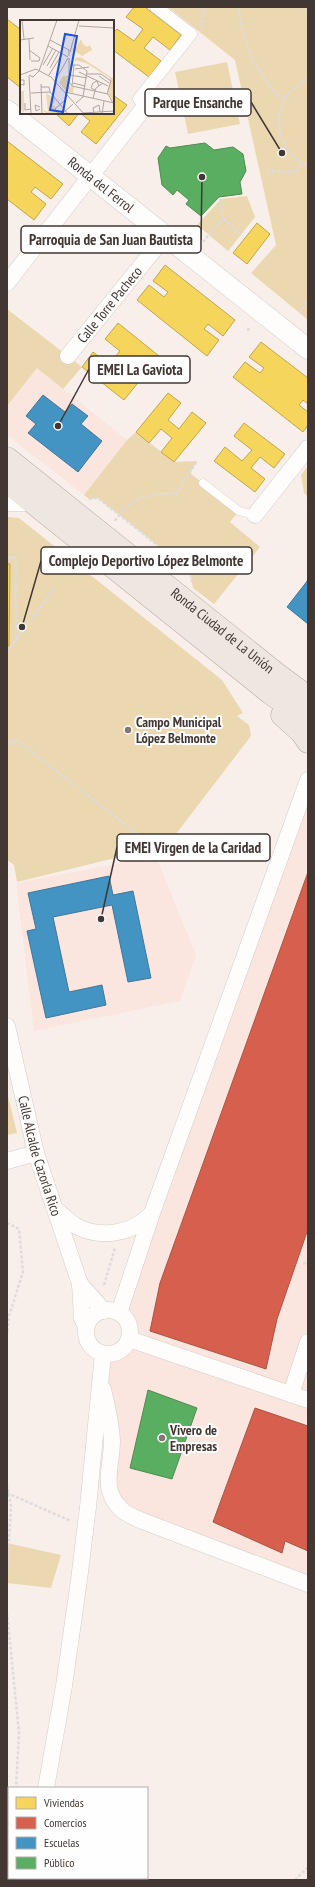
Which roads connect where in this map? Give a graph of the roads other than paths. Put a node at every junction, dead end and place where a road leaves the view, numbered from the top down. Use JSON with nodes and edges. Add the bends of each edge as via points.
{"nodes":[{"id":1,"x":156,"y":7,"type":"edge"},
{"id":2,"x":146,"y":105,"type":"joint"},
{"id":3,"x":7,"y":110,"type":"edge"},
{"id":4,"x":91,"y":176,"type":"junction"},
{"id":5,"x":166,"y":235,"type":"junction"},
{"id":6,"x":7,"y":283,"type":"edge"},
{"id":7,"x":308,"y":349,"type":"edge"},
{"id":8,"x":68,"y":356,"type":"dead end"},
{"id":9,"x":308,"y":448,"type":"edge"},
{"id":10,"x":7,"y":458,"type":"edge"},
{"id":11,"x":7,"y":482,"type":"edge"},
{"id":12,"x":203,"y":483,"type":"dead end"},
{"id":13,"x":7,"y":501,"type":"edge"},
{"id":14,"x":30,"y":501,"type":"junction"},
{"id":15,"x":255,"y":515,"type":"joint"},
{"id":16,"x":239,"y":668,"type":"junction"},
{"id":17,"x":308,"y":697,"type":"edge"},
{"id":18,"x":308,"y":720,"type":"edge"},
{"id":19,"x":308,"y":742,"type":"edge"},
{"id":20,"x":308,"y":780,"type":"edge"},
{"id":21,"x":7,"y":1026,"type":"edge"},
{"id":22,"x":36,"y":1153,"type":"junction"},
{"id":23,"x":7,"y":1161,"type":"edge"},
{"id":24,"x":56,"y":1210,"type":"junction"},
{"id":25,"x":152,"y":1213,"type":"junction"},
{"id":26,"x":80,"y":1284,"type":"junction"},
{"id":27,"x":112,"y":1312,"type":"junction"},
{"id":28,"x":86,"y":1327,"type":"junction"},
{"id":29,"x":129,"y":1340,"type":"junction"},
{"id":30,"x":308,"y":1342,"type":"edge"},
{"id":31,"x":103,"y":1354,"type":"junction"},
{"id":32,"x":100,"y":1378,"type":"junction"},
{"id":33,"x":291,"y":1394,"type":"junction"},
{"id":34,"x":308,"y":1400,"type":"edge"},
{"id":35,"x":308,"y":1584,"type":"edge"},
{"id":36,"x":46,"y":1787,"type":"edge"}],
"edges":[{"from":1,"to":2,"type":"street","via":[[191,34],[139,99]]},
{"from":2,"to":4,"type":"street"},
{"from":3,"to":4,"type":"street","name":"Ronda del Ferrol"},
{"from":4,"to":5,"type":"street","name":"Ronda del Ferrol"},
{"from":4,"to":6,"type":"street"},
{"from":5,"to":7,"type":"street","name":"Ronda del Ferrol"},
{"from":5,"to":8,"type":"street","name":"Calle Torre Pacheco"},
{"from":9,"to":15,"type":"street"},
{"from":10,"to":17,"type":"main road","name":"Ronda Ciudad de La Unión"},
{"from":11,"to":14,"type":"main road","name":"Ronda Ciudad de La Unión"},
{"from":12,"to":15,"type":"lane","via":[[239,511]]},
{"from":13,"to":14,"type":"street"},
{"from":14,"to":16,"type":"main road","name":"Ronda Ciudad de La Unión"},
{"from":16,"to":18,"type":"main road","name":"Ronda Ciudad de La Unión"},
{"from":16,"to":19,"type":"main road"},
{"from":20,"to":25,"type":"street"},
{"from":21,"to":22,"type":"street","name":"Calle Alcalde Cazorla Rico"},
{"from":22,"to":23,"type":"street"},
{"from":22,"to":24,"type":"street","name":"Calle Alcalde Cazorla Rico"},
{"from":24,"to":25,"type":"street","via":[[77,1226],[107,1233],[136,1227]]},
{"from":24,"to":26,"type":"street","name":"Calle Alcalde Cazorla Rico"},
{"from":25,"to":27,"type":"street"},
{"from":26,"to":27,"type":"street"},
{"from":26,"to":28,"type":"street","via":[[82,1318]]},
{"from":27,"to":28,"type":"street","via":[[96,1314]]},
{"from":27,"to":29,"type":"street","via":[[129,1327]]},
{"from":28,"to":31,"type":"street","via":[[88,1342],[92,1348]]},
{"from":29,"to":31,"type":"street","via":[[115,1353]]},
{"from":29,"to":33,"type":"street"},
{"from":30,"to":33,"type":"street"},
{"from":31,"to":32,"type":"street"},
{"from":32,"to":35,"type":"street","via":[[110,1418],[112,1442],[108,1479],[111,1495],[121,1509],[140,1520]]},
{"from":32,"to":36,"type":"street","via":[[86,1528],[64,1686]]},
{"from":33,"to":34,"type":"street"}]}
